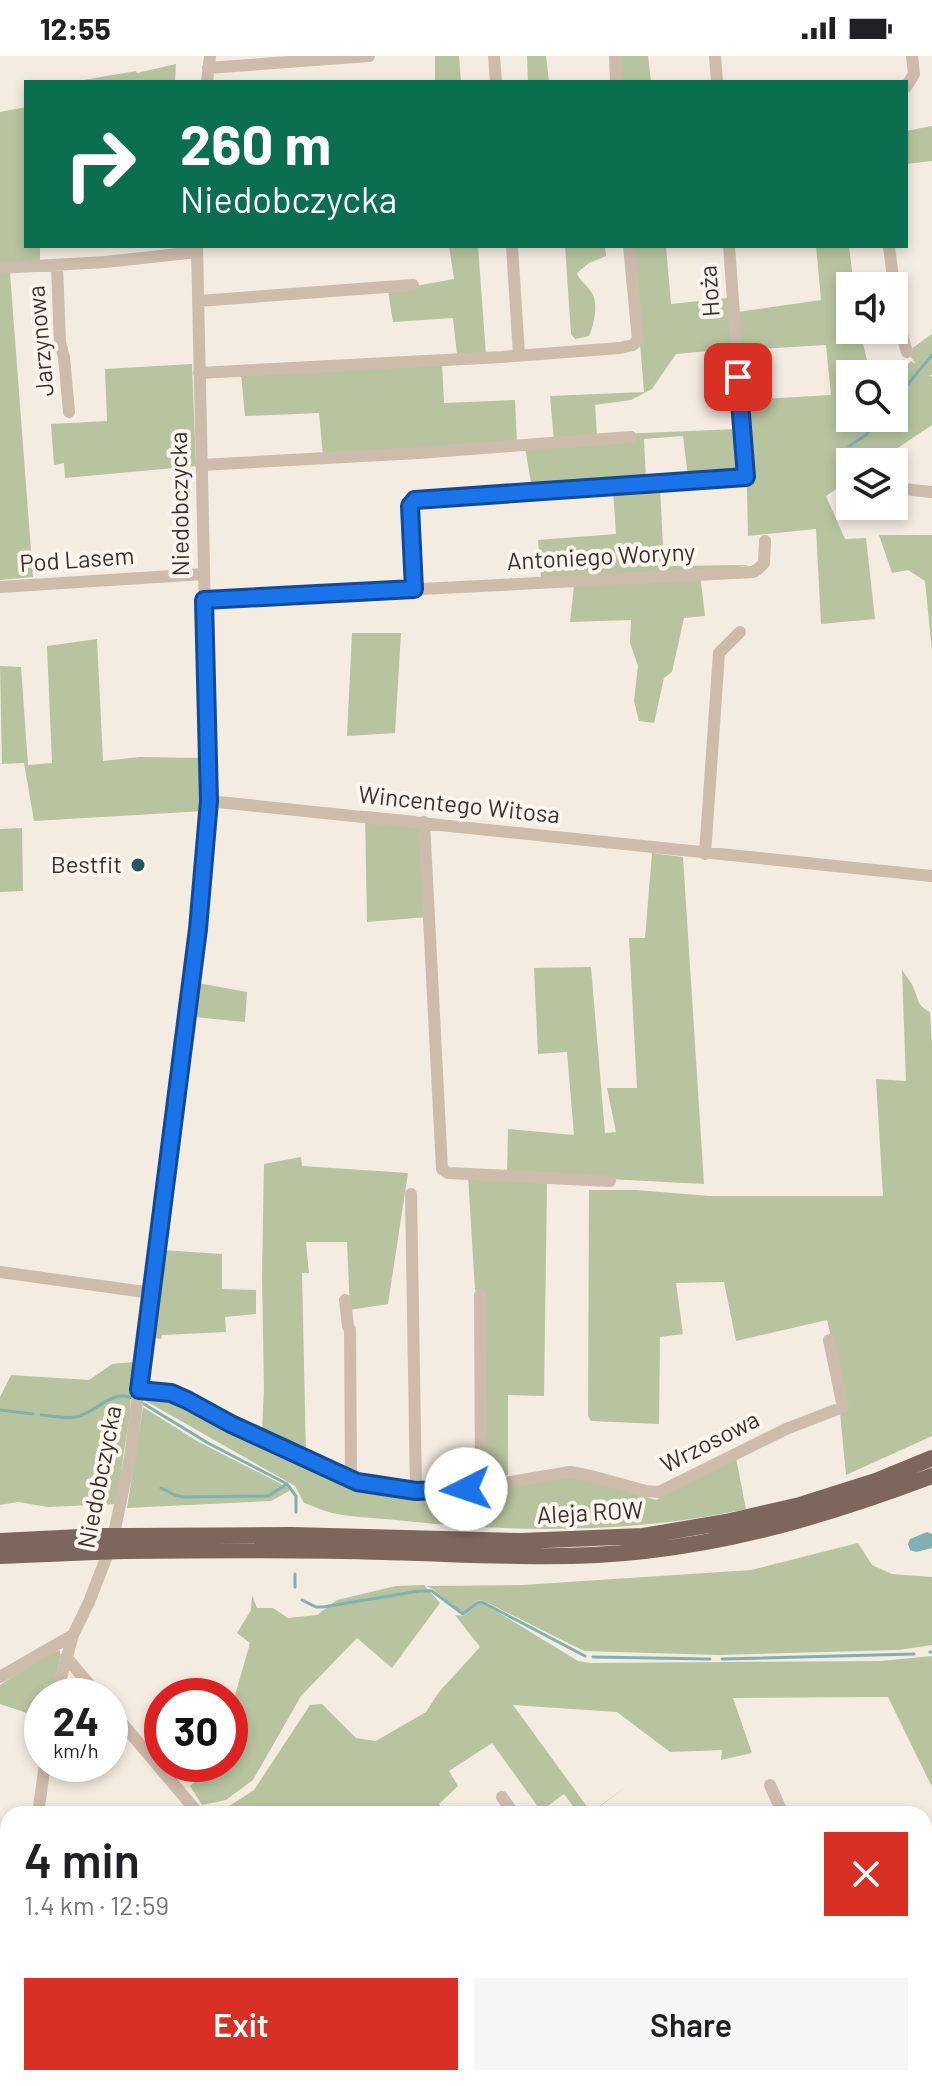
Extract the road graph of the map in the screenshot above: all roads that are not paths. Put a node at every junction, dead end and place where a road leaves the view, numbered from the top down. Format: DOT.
graph roads {
  1 [pos="369,56"];
  2 [pos="494,56"];
  3 [pos="615,56"];
  4 [pos="715,56"];
  5 [pos="912,56"];
  6 [pos="209,62"];
  7 [pos="496,80"];
  8 [pos="616,80"];
  9 [pos="717,80"];
  10 [pos="908,84"];
  11 [pos="512,248"];
  12 [pos="629,248"];
  13 [pos="729,248"];
  14 [pos="889,248"];
  15 [pos="197,249"];
  16 [pos="57,266"];
  17 [pos="0,268"];
  18 [pos="892,272"];
  19 [pos="413,285"];
  20 [pos="198,301"];
  21 [pos="905,344"];
  22 [pos="907,352"];
  23 [pos="519,355"];
  24 [pos="199,373"];
  25 [pos="69,412"];
  26 [pos="631,437"];
  27 [pos="201,465"];
  28 [pos="908,489"];
  29 [pos="932,492"];
  30 [pos="765,541"];
  31 [pos="204,574"];
  32 [pos="0,587"];
  33 [pos="414,589"];
  34 [pos="204,600"];
  35 [pos="740,632"];
  36 [pos="209,801"];
  37 [pos="424,822"];
  38 [pos="705,854"];
  39 [pos="932,876"];
  40 [pos="610,1181"];
  41 [pos="411,1194"];
  42 [pos="0,1272"];
  43 [pos="152,1293"];
  44 [pos="480,1295"];
  45 [pos="345,1300"];
  46 [pos="829,1340"];
  47 [pos="139,1390"];
  48 [pos="932,1458"];
  49 [pos="932,1476"];
  50 [pos="351,1480"];
  51 [pos="481,1487"];
  52 [pos="416,1491"];
  53 [pos="0,1541"];
  54 [pos="126,1543"];
  55 [pos="98,1544"];
  56 [pos="0,1556"];
  57 [pos="73,1635"];
  58 [pos="66,1657"];
  59 [pos="0,1677"];
  60 [pos="61,1678"];
  61 [pos="84,1678"];
  62 [pos="128,1730"];
  63 [pos="42,1782"];
  64 [pos="770,1785"];
  65 [pos="502,1797"];
  66 [pos="39,1806"];
  67 [pos="192,1806"];
  68 [pos="508,1806"];
  69 [pos="779,1806"];
  1 -- 6 [label="street"];
  2 -- 7 [label="street"];
  3 -- 8 [label="street"];
  4 -- 9 [label="street"];
  5 -- 10 [label="street"];
  11 -- 23 [label="street"];
  12 -- 23 [label="street"];
  13 -- 33 [label="street, Hoża"];
  14 -- 18 [label="street"];
  15 -- 16 [label="street, Jarzynowa"];
  15 -- 20 [label="street, Niedobczycka"];
  16 -- 17 [label="street, Jarzynowa"];
  16 -- 25 [label="street, Jarzynowa"];
  19 -- 20 [label="street"];
  20 -- 24 [label="street, Niedobczycka"];
  21 -- 22 [label="street"];
  23 -- 24 [label="street"];
  24 -- 27 [label="street, Niedobczycka"];
  26 -- 27 [label="street"];
  27 -- 31 [label="street, Niedobczycka"];
  28 -- 29 [label="street"];
  30 -- 33 [label="street, Antoniego Woryny"];
  31 -- 32 [label="street, Pod Lasem"];
  31 -- 34 [label="street, Niedobczycka"];
  33 -- 34 [label="street, Antoniego Woryny"];
  34 -- 36 [label="street, Niedobczycka"];
  35 -- 38 [label="street"];
  36 -- 37 [label="street, Wincentego Witosa"];
  36 -- 43 [label="street, Niedobczycka"];
  37 -- 38 [label="street, Wincentego Witosa"];
  37 -- 40 [label="street"];
  38 -- 39 [label="street, Wincentego Witosa"];
  41 -- 52 [label="street"];
  42 -- 43 [label="street"];
  43 -- 47 [label="street, Niedobczycka"];
  44 -- 51 [label="street"];
  45 -- 50 [label="street"];
  46 -- 51 [label="street, Wrzosowa"];
  47 -- 50 [label="street, Wrzosowa"];
  47 -- 57 [label="street, Niedobczycka"];
  48 -- 54 [label="main road, Aleja ROW"];
  49 -- 54 [label="main road, Aleja ROW"];
  50 -- 52 [label="street, Wrzosowa"];
  51 -- 52 [label="street, Wrzosowa"];
  53 -- 55 [label="main road, Aleja ROW"];
  54 -- 55 [label="main road, Aleja ROW, bridge"];
  55 -- 56 [label="main road, Aleja ROW"];
  57 -- 58 [label="street, Niedobczycka"];
  57 -- 59 [label="street"];
  58 -- 60 [label="street, Niedobczycka"];
  58 -- 61 [label="street"];
  62 -- 67 [label="street"];
  63 -- 66 [label="street"];
  64 -- 69 [label="street"];
  65 -- 68 [label="street"];
}
